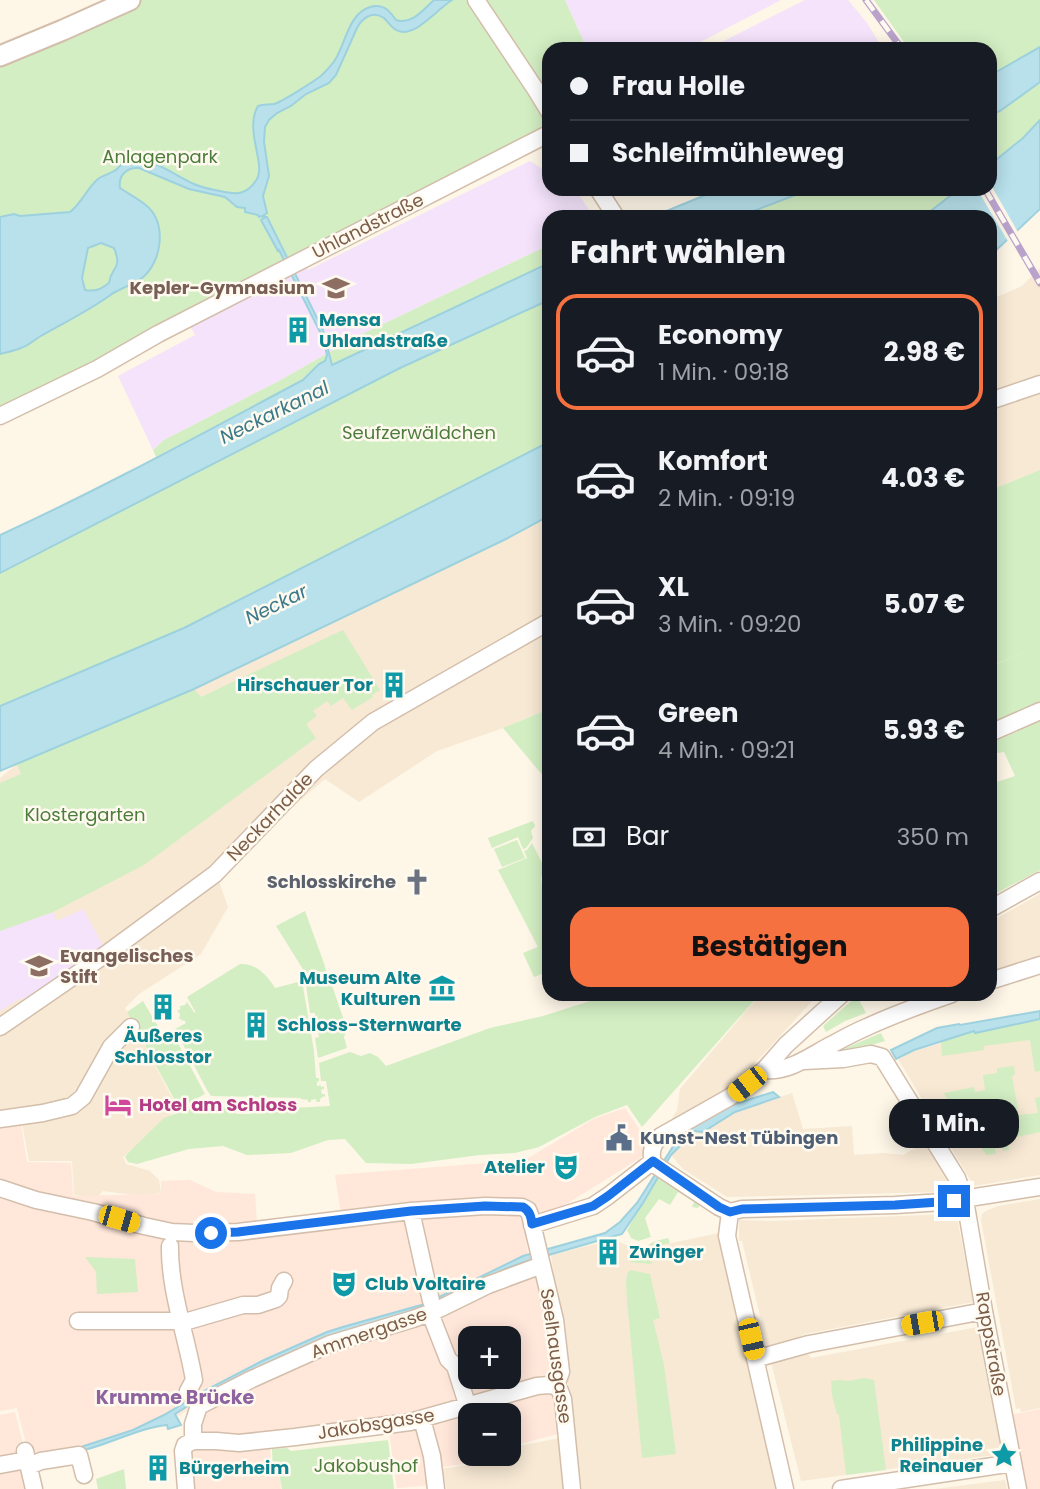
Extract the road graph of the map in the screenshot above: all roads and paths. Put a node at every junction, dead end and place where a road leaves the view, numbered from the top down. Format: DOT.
graph roads {
  1 [pos="130,0"];
  2 [pos="476,0"];
  3 [pos="0,56"];
  4 [pos="542,100"];
  5 [pos="542,137"];
  6 [pos="1040,384"];
  7 [pos="997,399"];
  8 [pos="0,416"];
  9 [pos="542,626"];
  10 [pos="1040,711"];
  11 [pos="997,730"];
  12 [pos="1040,881"];
  13 [pos="997,905"];
  14 [pos="1040,965"];
  15 [pos="997,979"];
  16 [pos="834,1001"];
  17 [pos="932,1001"];
  18 [pos="0,1027"];
  19 [pos="131,1027"];
  20 [pos="804,1061"];
  21 [pos="764,1070"];
  22 [pos="0,1119"];
  23 [pos="653,1161"];
  24 [pos="1040,1187"];
  25 [pos="0,1188"];
  26 [pos="965,1200"];
  27 [pos="411,1211"];
  28 [pos="730,1212"];
  29 [pos="532,1224"];
  30 [pos="170,1246"];
  31 [pos="539,1257"];
  32 [pos="284,1281"];
  33 [pos="431,1307"];
  34 [pos="984,1311"];
  35 [pos="78,1321"];
  36 [pos="181,1322"];
  37 [pos="755,1359"];
  38 [pos="556,1386"];
  39 [pos="467,1403"];
  40 [pos="482,1403"];
  41 [pos="199,1406"];
  42 [pos="458,1410"];
  43 [pos="422,1419"];
  44 [pos="193,1441"];
  45 [pos="27,1459"];
  46 [pos="1013,1463"];
  47 [pos="0,1465"];
  48 [pos="85,1475"];
  49 [pos="34,1489"];
  50 [pos="186,1489"];
  51 [pos="436,1489"];
  52 [pos="572,1489"];
  53 [pos="785,1489"];
  54 [pos="841,1489"];
  55 [pos="1018,1489"];
  1 -- 3 [label="street"];
  2 -- 4 [label="street"];
  5 -- 8 [label="street, Uhlandstraße"];
  6 -- 7 [label="street"];
  9 -- 18 [label="street, Neckarhalde"];
  10 -- 11 [label="street"];
  12 -- 13 [label="street"];
  14 -- 15 [label="street"];
  16 -- 21 [label="street"];
  17 -- 20 [label="street"];
  19 -- 22 [label="street"];
  20 -- 21 [label="street"];
  20 -- 26 [label="street, Rappstraße"];
  21 -- 23 [label="street"];
  23 -- 28 [label="street"];
  23 -- 29 [label="street"];
  24 -- 26 [label="street"];
  25 -- 27 [label="street"];
  26 -- 28 [label="street"];
  26 -- 34 [label="street, Rappstraße"];
  27 -- 29 [label="street"];
  27 -- 33 [label="street"];
  28 -- 37 [label="street"];
  29 -- 31 [label="street, Seelhausgasse"];
  30 -- 36 [label="street"];
  31 -- 33 [label="street, Ammergasse"];
  31 -- 38 [label="street, Seelhausgasse"];
  32 -- 36 [label="street"];
  33 -- 39 [label="street"];
  33 -- 41 [label="street, Ammergasse"];
  34 -- 37 [label="street"];
  34 -- 46 [label="street, Rappstraße"];
  35 -- 36 [label="street"];
  36 -- 41 [label="street"];
  37 -- 53 [label="street"];
  38 -- 40 [label="street, Jakobsgasse"];
  38 -- 52 [label="street, Seelhausgasse"];
  41 -- 44 [label="street"];
  42 -- 43 [label="street, Jakobsgasse"];
  43 -- 44 [label="street, Jakobsgasse"];
  43 -- 51 [label="street"];
  44 -- 50 [label="street"];
  45 -- 47 [label="street"];
  45 -- 48 [label="street"];
  45 -- 49 [label="street"];
  46 -- 54 [label="street"];
  46 -- 55 [label="street, Rappstraße"];
}
